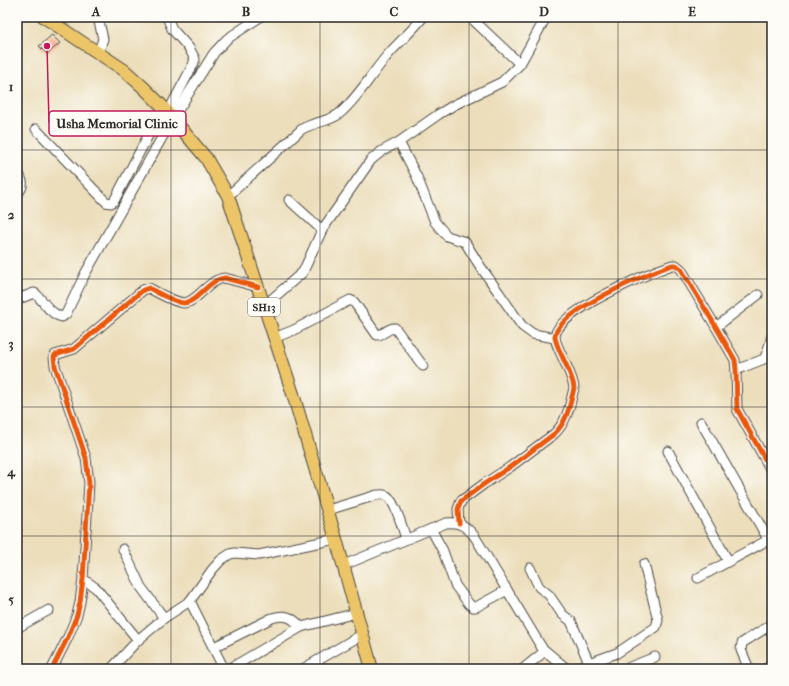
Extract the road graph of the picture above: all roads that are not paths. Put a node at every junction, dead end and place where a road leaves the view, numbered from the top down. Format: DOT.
graph roads {
  1 [pos="44,17"];
  2 [pos="98,17"];
  3 [pos="167,17"];
  4 [pos="260,17"];
  5 [pos="423,17"];
  6 [pos="470,17"];
  7 [pos="546,17"];
  8 [pos="98,53"];
  9 [pos="520,64"];
  10 [pos="168,113"];
  11 [pos="36,130"];
  12 [pos="398,142"];
  13 [pos="17,170"];
  14 [pos="17,194"];
  15 [pos="228,196"];
  16 [pos="289,200"];
  17 [pos="322,230"];
  18 [pos="258,287"];
  19 [pos="17,293"];
  20 [pos="758,295"];
  21 [pos="264,306"];
  22 [pos="716,327"];
  23 [pos="772,336"];
  24 [pos="274,338"];
  25 [pos="555,338"];
  26 [pos="423,366"];
  27 [pos="736,370"];
  28 [pos="701,422"];
  29 [pos="668,451"];
  30 [pos="772,472"];
  31 [pos="328,510"];
  32 [pos="459,523"];
  33 [pos="431,529"];
  34 [pos="336,539"];
  35 [pos="406,539"];
  36 [pos="770,543"];
  37 [pos="123,549"];
  38 [pos="728,561"];
  39 [pos="644,564"];
  40 [pos="344,566"];
  41 [pos="530,568"];
  42 [pos="698,578"];
  43 [pos="83,579"];
  44 [pos="508,590"];
  45 [pos="190,601"];
  46 [pos="49,610"];
  47 [pos="357,613"];
  48 [pos="164,618"];
  49 [pos="772,624"];
  50 [pos="301,627"];
  51 [pos="17,628"];
  52 [pos="363,634"];
  53 [pos="138,640"];
  54 [pos="214,647"];
  55 [pos="545,651"];
  56 [pos="655,657"];
  57 [pos="589,663"];
  58 [pos="772,665"];
  59 [pos="52,669"];
  60 [pos="111,669"];
  61 [pos="224,669"];
  62 [pos="229,669"];
  63 [pos="303,669"];
  64 [pos="372,669"];
  65 [pos="524,669"];
  66 [pos="567,669"];
  67 [pos="577,669"];
  68 [pos="625,669"];
  69 [pos="749,669"];
  70 [pos="764,669"];
  1 -- 8 [label="main road, SH13"];
  2 -- 8 [label="street"];
  3 -- 10 [label="street"];
  4 -- 10 [label="street"];
  5 -- 15 [label="street"];
  6 -- 9 [label="street"];
  7 -- 9 [label="street"];
  8 -- 10 [label="main road, SH13"];
  9 -- 12 [label="street"];
  10 -- 11 [label="street"];
  10 -- 15 [label="main road, SH13"];
  10 -- 19 [label="street"];
  12 -- 17 [label="street"];
  12 -- 25 [label="street"];
  13 -- 14 [label="street"];
  15 -- 18 [label="main road, SH13"];
  16 -- 17 [label="street"];
  17 -- 21 [label="street"];
  18 -- 21 [label="main road, SH13"];
  18 -- 43 [label="street"];
  20 -- 22 [label="street"];
  21 -- 24 [label="main road, SH13"];
  22 -- 25 [label="street"];
  22 -- 27 [label="street"];
  23 -- 27 [label="street"];
  24 -- 26 [label="street"];
  24 -- 31 [label="main road, SH13"];
  25 -- 32 [label="street"];
  27 -- 30 [label="street"];
  28 -- 36 [label="street"];
  29 -- 38 [label="street"];
  31 -- 34 [label="main road, SH13"];
  31 -- 35 [label="street"];
  32 -- 33 [label="street"];
  32 -- 44 [label="street"];
  33 -- 35 [label="street"];
  33 -- 44 [label="street"];
  34 -- 40 [label="main road, SH13"];
  34 -- 45 [label="street"];
  35 -- 40 [label="street"];
  36 -- 38 [label="street"];
  37 -- 48 [label="street"];
  38 -- 42 [label="street"];
  39 -- 57 [label="street"];
  40 -- 47 [label="main road, SH13"];
  41 -- 57 [label="street"];
  43 -- 53 [label="street"];
  43 -- 59 [label="street"];
  44 -- 55 [label="street"];
  45 -- 48 [label="street"];
  45 -- 54 [label="street"];
  46 -- 51 [label="street"];
  47 -- 50 [label="street"];
  47 -- 52 [label="main road, SH13"];
  48 -- 53 [label="street"];
  49 -- 69 [label="street"];
  50 -- 54 [label="street"];
  50 -- 62 [label="street"];
  52 -- 63 [label="street"];
  52 -- 64 [label="main road, SH13"];
  53 -- 60 [label="street"];
  54 -- 61 [label="street"];
  55 -- 65 [label="street"];
  55 -- 66 [label="street"];
  56 -- 68 [label="street"];
  57 -- 67 [label="street"];
  58 -- 70 [label="street"];
}
